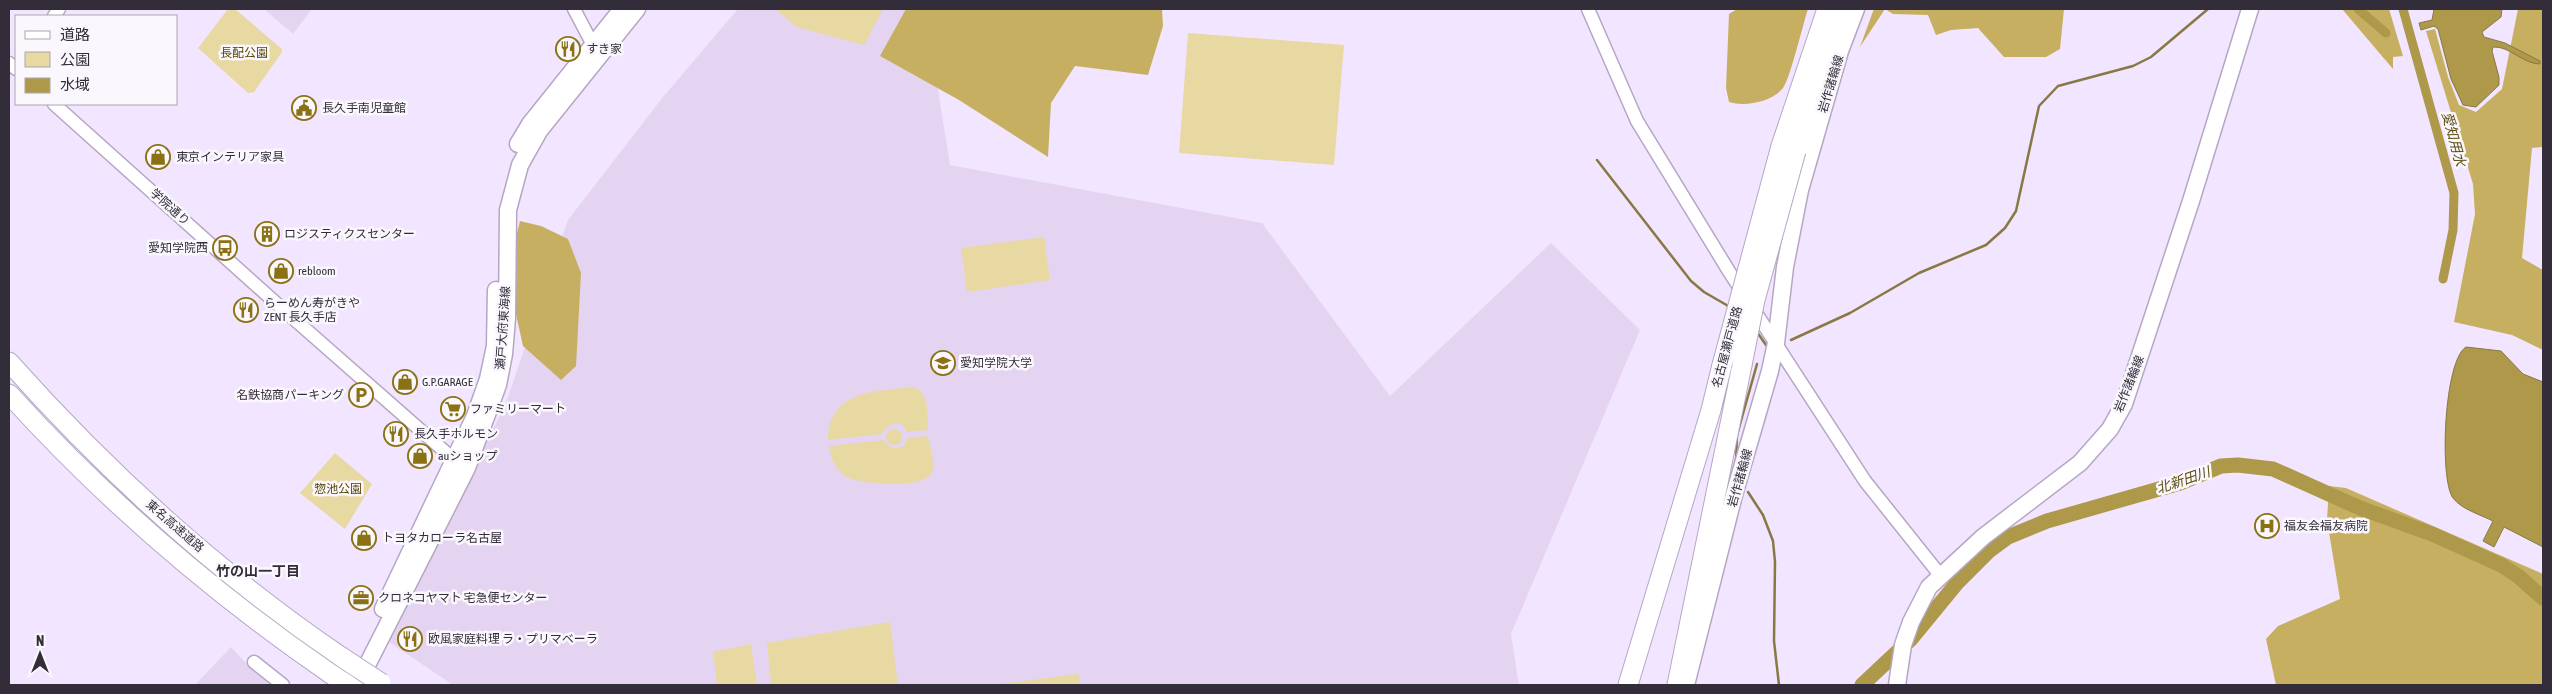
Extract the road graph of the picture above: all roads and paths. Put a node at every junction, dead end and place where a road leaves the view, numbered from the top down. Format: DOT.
graph roads {
  1 [pos="574,9"];
  2 [pos="622,9"];
  3 [pos="637,9"];
  4 [pos="1588,9"];
  5 [pos="1827,9"];
  6 [pos="1842,9"];
  7 [pos="1856,9"];
  8 [pos="2250,9"];
  9 [pos="593,45"];
  10 [pos="55,105"];
  11 [pos="1788,148"];
  12 [pos="1776,343"];
  13 [pos="9,362"];
  14 [pos="9,394"];
  15 [pos="460,465"];
  16 [pos="1940,575"];
  17 [pos="254,662"];
  18 [pos="341,681"];
  19 [pos="1680,683"];
  20 [pos="383,684"];
  21 [pos="283,685"];
  22 [pos="357,685"];
  23 [pos="1628,685"];
  24 [pos="1897,685"];
  1 -- 9 [label="street"];
  2 -- 9 [label="main road, 瀬戸大府東海線"];
  3 -- 15 [label="main road, 瀬戸大府東海線"];
  4 -- 12 [label="street"];
  5 -- 11 [label="highway, 名古屋瀬戸道路"];
  6 -- 11 [label="highway, 名古屋瀬戸道路"];
  7 -- 12 [label="main road, 岩作諸輪線"];
  8 -- 16 [label="main road, 岩作諸輪線"];
  9 -- 15 [label="main road, 瀬戸大府東海線"];
  10 -- 15 [label="street, 学院通り"];
  11 -- 19 [label="highway, 名古屋瀬戸道路, bridge"];
  11 -- 23 [label="highway, 名古屋瀬戸道路, bridge"];
  12 -- 16 [label="street"];
  12 -- 19 [label="main road, 岩作諸輪線"];
  13 -- 20 [label="highway, 東名高速道路, bridge"];
  14 -- 18 [label="highway, 東名高速道路"];
  15 -- 18 [label="main road, 瀬戸大府東海線"];
  15 -- 22 [label="main road, 瀬戸大府東海線"];
  16 -- 24 [label="main road, 岩作諸輪線"];
  17 -- 21 [label="street"];
}
